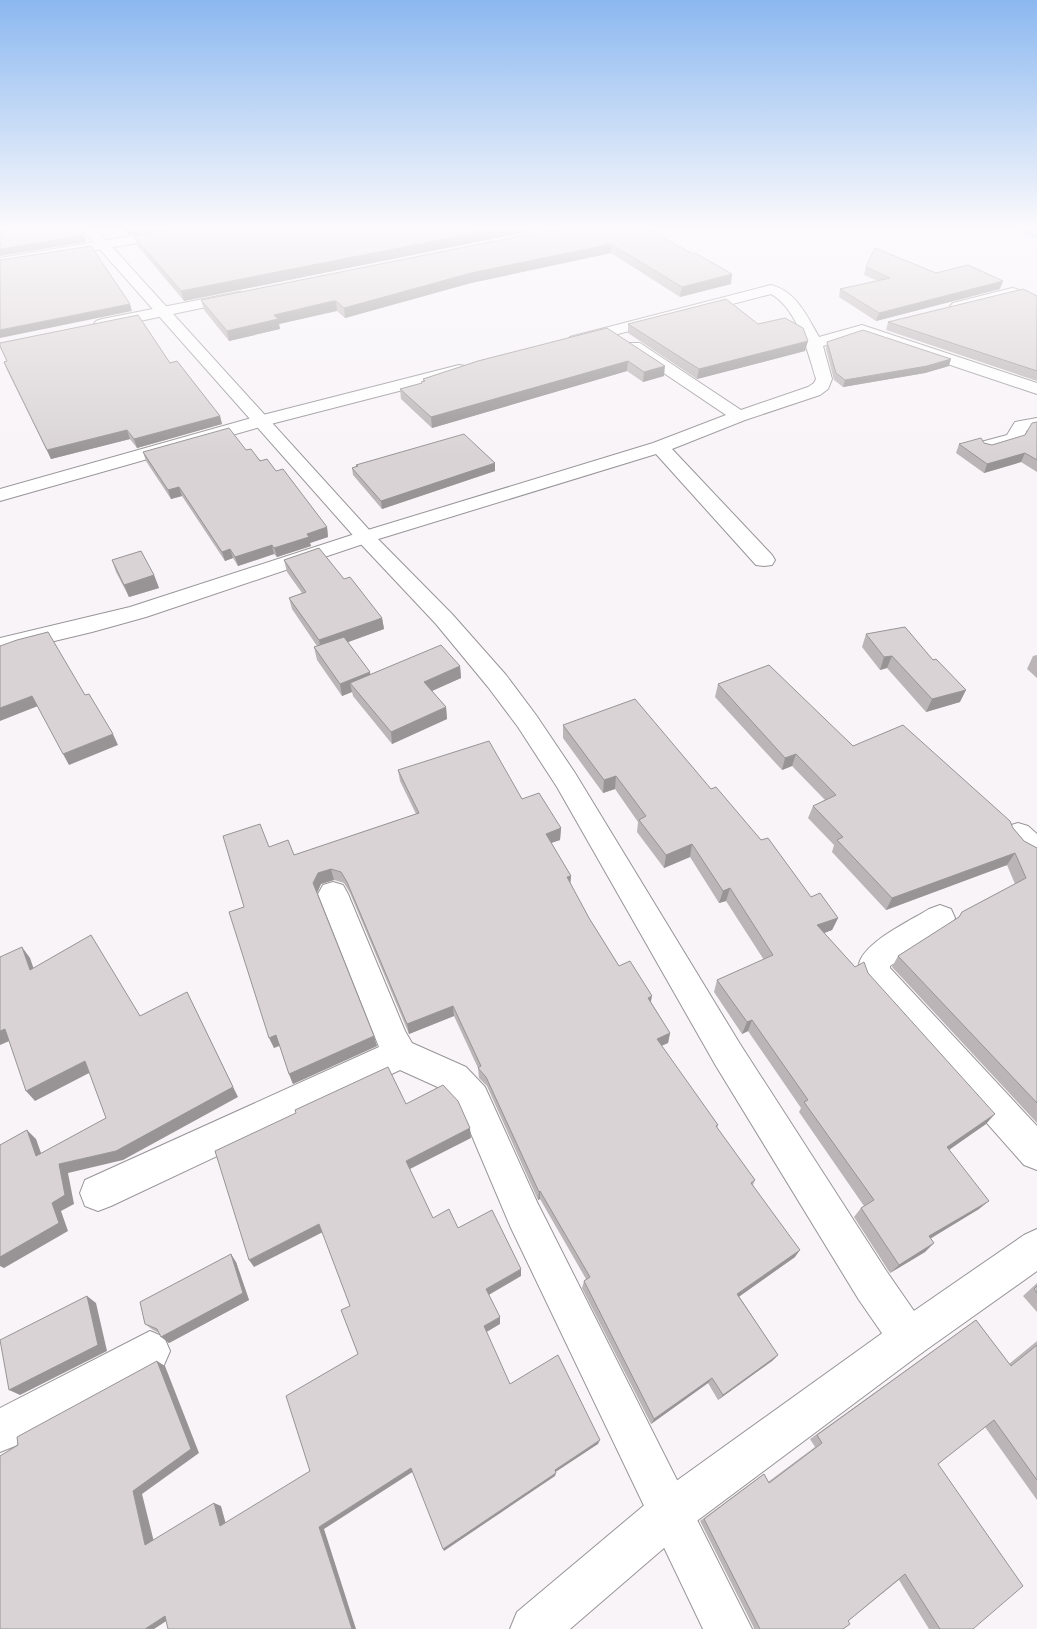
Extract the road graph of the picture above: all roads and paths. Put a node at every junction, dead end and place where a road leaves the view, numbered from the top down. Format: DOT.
graph roads {
  1 [pos="156,304"];
  2 [pos="202,304"];
  3 [pos="713,304"];
  4 [pos="791,304"];
  5 [pos="965,304"];
  6 [pos="946,309"];
  7 [pos="163,312"];
  8 [pos="890,323"];
  9 [pos="88,327"];
  10 [pos="862,330"];
  11 [pos="610,331"];
  12 [pos="563,343"];
  13 [pos="814,343"];
  14 [pos="478,365"];
  15 [pos="1037,389"];
  16 [pos="739,416"];
  17 [pos="261,421"];
  18 [pos="1037,423"];
  19 [pos="988,446"];
  20 [pos="660,447"];
  21 [pos="0,495"];
  22 [pos="365,537"];
  23 [pos="764,560"];
  24 [pos="0,646"];
  25 [pos="333,894"];
  26 [pos="940,918"];
  27 [pos="400,1054"];
  28 [pos="1037,1152"];
  29 [pos="98,1193"];
  30 [pos="1037,1248"];
  31 [pos="909,1338"];
  32 [pos="150,1351"];
  33 [pos="0,1432"];
  34 [pos="670,1513"];
  35 [pos="534,1629"];
  36 [pos="728,1629"];
  1 -- 7 [label="street"];
  2 -- 7 [label="street"];
  3 -- 11 [label="street"];
  4 -- 13 [label="street"];
  5 -- 6 [label="street"];
  7 -- 9 [label="street"];
  7 -- 17 [label="street"];
  8 -- 10 [label="street"];
  10 -- 13 [label="street"];
  10 -- 15 [label="street"];
  11 -- 12 [label="street"];
  11 -- 16 [label="street"];
  13 -- 16 [label="street"];
  14 -- 17 [label="street"];
  16 -- 20 [label="street"];
  17 -- 21 [label="street"];
  17 -- 22 [label="street"];
  18 -- 19 [label="street"];
  20 -- 22 [label="street"];
  20 -- 23 [label="street"];
  22 -- 24 [label="street"];
  22 -- 31 [label="street"];
  25 -- 27 [label="street"];
  26 -- 28 [label="street"];
  27 -- 29 [label="street"];
  27 -- 34 [label="street"];
  30 -- 31 [label="street"];
  31 -- 34 [label="street"];
  32 -- 33 [label="street"];
  34 -- 35 [label="street"];
  34 -- 36 [label="street"];
}
